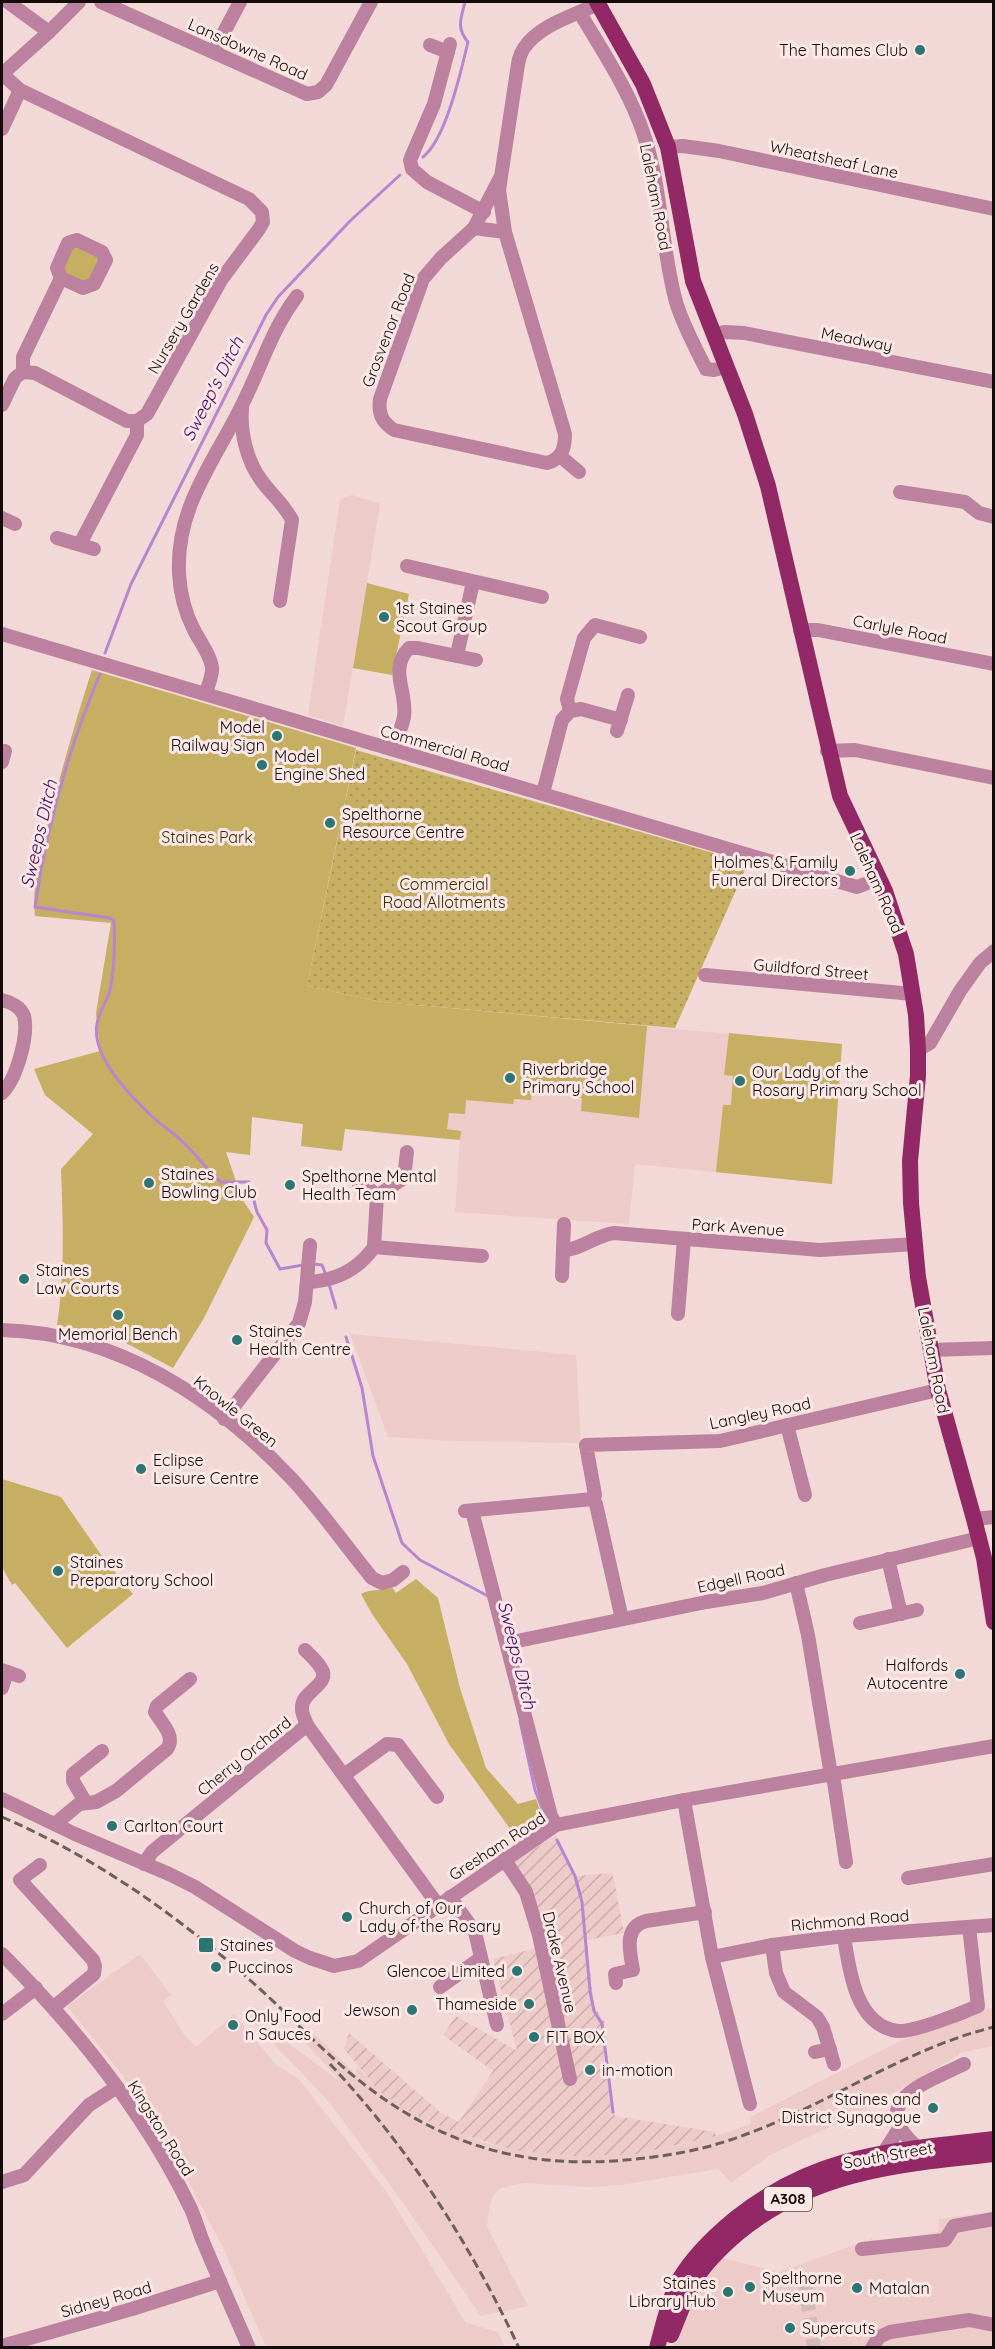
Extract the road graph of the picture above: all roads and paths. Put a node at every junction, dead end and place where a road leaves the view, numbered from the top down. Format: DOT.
graph roads {
  1 [pos="8,2"];
  2 [pos="79,2"];
  3 [pos="106,2"];
  4 [pos="240,2"];
  5 [pos="371,2"];
  6 [pos="598,3"];
  7 [pos="580,13"];
  8 [pos="49,32"];
  9 [pos="430,45"];
  10 [pos="214,51"];
  11 [pos="2,74"];
  12 [pos="20,90"];
  13 [pos="2,129"];
  14 [pos="668,147"];
  15 [pos="500,178"];
  16 [pos="993,209"];
  17 [pos="484,212"];
  18 [pos="474,228"];
  19 [pos="505,232"];
  20 [pos="61,278"];
  21 [pos="296,304"];
  22 [pos="714,335"];
  23 [pos="726,367"];
  24 [pos="23,372"];
  25 [pos="993,382"];
  26 [pos="243,404"];
  27 [pos="2,405"];
  28 [pos="137,421"];
  29 [pos="248,449"];
  30 [pos="218,451"];
  31 [pos="560,456"];
  32 [pos="579,472"];
  33 [pos="900,492"];
  34 [pos="993,517"];
  35 [pos="2,518"];
  36 [pos="15,524"];
  37 [pos="57,538"];
  38 [pos="80,544"];
  39 [pos="94,549"];
  40 [pos="407,566"];
  41 [pos="473,582"];
  42 [pos="542,597"];
  43 [pos="280,601"];
  44 [pos="800,630"];
  45 [pos="2,634"];
  46 [pos="640,637"];
  47 [pos="457,655"];
  48 [pos="476,660"];
  49 [pos="993,664"];
  50 [pos="206,693"];
  51 [pos="628,695"];
  52 [pos="570,711"];
  53 [pos="392,749"];
  54 [pos="827,751"];
  55 [pos="993,778"];
  56 [pos="543,793"];
  57 [pos="879,879"];
  58 [pos="993,952"];
  59 [pos="705,975"];
  60 [pos="913,994"];
  61 [pos="2,1000"];
  62 [pos="918,1050"];
  63 [pos="2,1093"];
  64 [pos="407,1152"];
  65 [pos="359,1184"];
  66 [pos="377,1196"];
  67 [pos="564,1224"];
  68 [pos="684,1239"];
  69 [pos="915,1244"];
  70 [pos="374,1247"];
  71 [pos="310,1248"];
  72 [pos="563,1250"];
  73 [pos="482,1256"];
  74 [pos="561,1276"];
  75 [pos="307,1282"];
  76 [pos="678,1314"];
  77 [pos="2,1330"];
  78 [pos="993,1348"];
  79 [pos="931,1350"];
  80 [pos="938,1390"];
  81 [pos="224,1419"];
  82 [pos="787,1425"];
  83 [pos="805,1495"];
  84 [pos="592,1498"];
  85 [pos="993,1517"];
  86 [pos="975,1519"];
  87 [pos="979,1538"];
  88 [pos="888,1559"];
  89 [pos="403,1572"];
  90 [pos="796,1583"];
  91 [pos="917,1610"];
  92 [pos="901,1614"];
  93 [pos="622,1619"];
  94 [pos="993,1622"];
  95 [pos="860,1623"];
  96 [pos="508,1643"];
  97 [pos="305,1650"];
  98 [pos="9,1673"];
  99 [pos="190,1679"];
  100 [pos="2,1688"];
  101 [pos="307,1725"];
  102 [pos="993,1746"];
  103 [pos="102,1751"];
  104 [pos="344,1775"];
  105 [pos="832,1775"];
  106 [pos="437,1797"];
  107 [pos="2,1799"];
  108 [pos="684,1800"];
  109 [pos="86,1803"];
  110 [pos="55,1824"];
  111 [pos="556,1825"];
  112 [pos="504,1858"];
  113 [pos="846,1862"];
  114 [pos="144,1864"];
  115 [pos="993,1864"];
  116 [pos="40,1865"];
  117 [pos="908,1878"];
  118 [pos="444,1901"];
  119 [pos="705,1912"];
  120 [pos="993,1925"];
  121 [pos="969,1927"];
  122 [pos="844,1936"];
  123 [pos="772,1945"];
  124 [pos="2,1954"];
  125 [pos="712,1957"];
  126 [pos="481,1958"];
  127 [pos="616,1983"];
  128 [pos="440,1987"];
  129 [pos="36,1988"];
  130 [pos="54,2007"];
  131 [pos="2,2014"];
  132 [pos="497,2025"];
  133 [pos="830,2049"];
  134 [pos="814,2052"];
  135 [pos="834,2064"];
  136 [pos="964,2064"];
  137 [pos="570,2079"];
  138 [pos="117,2087"];
  139 [pos="750,2104"];
  140 [pos="900,2127"];
  141 [pos="993,2139"];
  142 [pos="918,2148"];
  143 [pos="885,2152"];
  144 [pos="993,2154"];
  145 [pos="2,2182"];
  146 [pos="993,2219"];
  147 [pos="862,2248"];
  148 [pos="220,2281"];
  149 [pos="993,2325"];
  150 [pos="2,2346"];
  151 [pos="249,2348"];
  152 [pos="657,2348"];
  153 [pos="667,2348"];
  154 [pos="872,2348"];
  1 -- 8 [label="street"];
  2 -- 8 [label="street"];
  3 -- 10 [label="street, Lansdowne Road"];
  4 -- 10 [label="street"];
  5 -- 10 [label="street, Lansdowne Road"];
  6 -- 7 [label="street, Grosvenor Road"];
  6 -- 14 [label="main road, Laleham Road"];
  7 -- 15 [label="street, Grosvenor Road"];
  7 -- 23 [label="street, Laleham Road"];
  8 -- 11 [label="street"];
  9 -- 17 [label="street"];
  11 -- 12 [label="street, Nursery Gardens"];
  12 -- 13 [label="street"];
  12 -- 28 [label="street, Nursery Gardens"];
  14 -- 16 [label="street, Wheatsheaf Lane"];
  14 -- 22 [label="main road, Laleham Road"];
  15 -- 17 [label="street, Grosvenor Road"];
  15 -- 19 [label="street, Grosvenor Road"];
  17 -- 18 [label="street, Grosvenor Road"];
  18 -- 19 [label="street"];
  18 -- 31 [label="street, Grosvenor Road"];
  19 -- 31 [label="street, Grosvenor Road"];
  20 -- 24 [label="street"];
  21 -- 26 [label="street"];
  22 -- 23 [label="main road, Laleham Road"];
  22 -- 25 [label="street, Meadway"];
  23 -- 44 [label="main road, Laleham Road"];
  24 -- 27 [label="street"];
  24 -- 28 [label="street"];
  26 -- 29 [label="street"];
  26 -- 30 [label="street"];
  28 -- 38 [label="street, Nursery Gardens"];
  29 -- 30 [label="street"];
  29 -- 43 [label="street"];
  30 -- 50 [label="street"];
  31 -- 32 [label="street"];
  33 -- 34 [label="street"];
  35 -- 36 [label="street"];
  37 -- 38 [label="street"];
  38 -- 39 [label="street"];
  40 -- 41 [label="street"];
  41 -- 42 [label="street"];
  41 -- 47 [label="street"];
  44 -- 49 [label="street, Carlyle Road"];
  44 -- 54 [label="main road, Laleham Road"];
  45 -- 50 [label="street, Commercial Road"];
  46 -- 52 [label="street"];
  47 -- 48 [label="street"];
  47 -- 53 [label="street"];
  50 -- 53 [label="street, Commercial Road"];
  51 -- 52 [label="street"];
  52 -- 56 [label="street"];
  53 -- 56 [label="street, Commercial Road"];
  54 -- 55 [label="street"];
  54 -- 57 [label="main road, Laleham Road"];
  56 -- 57 [label="street, Commercial Road"];
  57 -- 60 [label="main road, Laleham Road"];
  58 -- 62 [label="street"];
  59 -- 60 [label="street, Guildford Street"];
  60 -- 62 [label="main road, Laleham Road"];
  61 -- 63 [label="street"];
  62 -- 69 [label="main road, Laleham Road"];
  64 -- 66 [label="street"];
  65 -- 66 [label="street"];
  66 -- 70 [label="street"];
  67 -- 72 [label="street"];
  68 -- 69 [label="street, Park Avenue"];
  68 -- 72 [label="street, Park Avenue"];
  68 -- 76 [label="street"];
  69 -- 79 [label="main road, Laleham Road"];
  70 -- 73 [label="street"];
  70 -- 75 [label="street"];
  71 -- 75 [label="street"];
  72 -- 74 [label="street"];
  75 -- 81 [label="street"];
  77 -- 81 [label="street, Knowle Green"];
  78 -- 79 [label="street"];
  79 -- 80 [label="main road, Laleham Road"];
  80 -- 82 [label="street, Langley Road"];
  80 -- 86 [label="main road, Laleham Road"];
  81 -- 89 [label="street, Knowle Green"];
  82 -- 83 [label="street"];
  82 -- 84 [label="street, Langley Road"];
  84 -- 93 [label="street"];
  84 -- 96 [label="street"];
  85 -- 86 [label="street"];
  86 -- 87 [label="main road, Laleham Road"];
  87 -- 88 [label="street, Edgell Road"];
  87 -- 94 [label="main road, Laleham Road"];
  88 -- 90 [label="street, Edgell Road"];
  88 -- 92 [label="street"];
  90 -- 93 [label="street, Edgell Road"];
  90 -- 105 [label="street"];
  91 -- 92 [label="street"];
  92 -- 95 [label="street"];
  93 -- 96 [label="street, Edgell Road"];
  96 -- 111 [label="street"];
  97 -- 101 [label="street"];
  98 -- 100 [label="street"];
  99 -- 109 [label="street"];
  101 -- 104 [label="street, Cherry Orchard"];
  101 -- 114 [label="street, Cherry Orchard"];
  102 -- 105 [label="street, Gresham Road"];
  103 -- 109 [label="street"];
  104 -- 106 [label="street"];
  104 -- 118 [label="street, Cherry Orchard"];
  105 -- 108 [label="street, Gresham Road"];
  105 -- 113 [label="street"];
  107 -- 110 [label="street, Gresham Road"];
  108 -- 111 [label="street, Gresham Road"];
  108 -- 119 [label="street"];
  109 -- 110 [label="street"];
  110 -- 114 [label="street, Gresham Road"];
  111 -- 112 [label="street, Gresham Road"];
  112 -- 118 [label="street, Gresham Road"];
  112 -- 137 [label="street, Drake Avenue"];
  114 -- 118 [label="street, Gresham Road"];
  115 -- 117 [label="street"];
  116 -- 130 [label="street"];
  118 -- 126 [label="street, Cherry Orchard"];
  119 -- 125 [label="street"];
  119 -- 127 [label="street"];
  120 -- 121 [label="street, Richmond Road"];
  121 -- 122 [label="street, Richmond Road"];
  121 -- 122 [label="street"];
  122 -- 123 [label="street, Richmond Road"];
  123 -- 125 [label="street, Richmond Road"];
  123 -- 133 [label="street"];
  124 -- 129 [label="street, Kingston Road"];
  125 -- 139 [label="street"];
  126 -- 128 [label="street"];
  126 -- 132 [label="street, Cherry Orchard"];
  129 -- 130 [label="street, Kingston Road"];
  129 -- 131 [label="street"];
  130 -- 138 [label="street, Kingston Road"];
  133 -- 134 [label="street"];
  133 -- 135 [label="street"];
  136 -- 140 [label="street"];
  138 -- 145 [label="street"];
  138 -- 148 [label="street, Kingston Road"];
  140 -- 142 [label="street"];
  140 -- 143 [label="street"];
  141 -- 142 [label="main road, South Street / A308"];
  142 -- 143 [label="main road, South Street / A308"];
  143 -- 152 [label="main road, South Street / A308"];
  144 -- 153 [label="main road, South Street / A308"];
  146 -- 147 [label="street"];
  148 -- 150 [label="street, Sidney Road"];
  148 -- 151 [label="street, Kingston Road"];
  149 -- 154 [label="street"];
}
